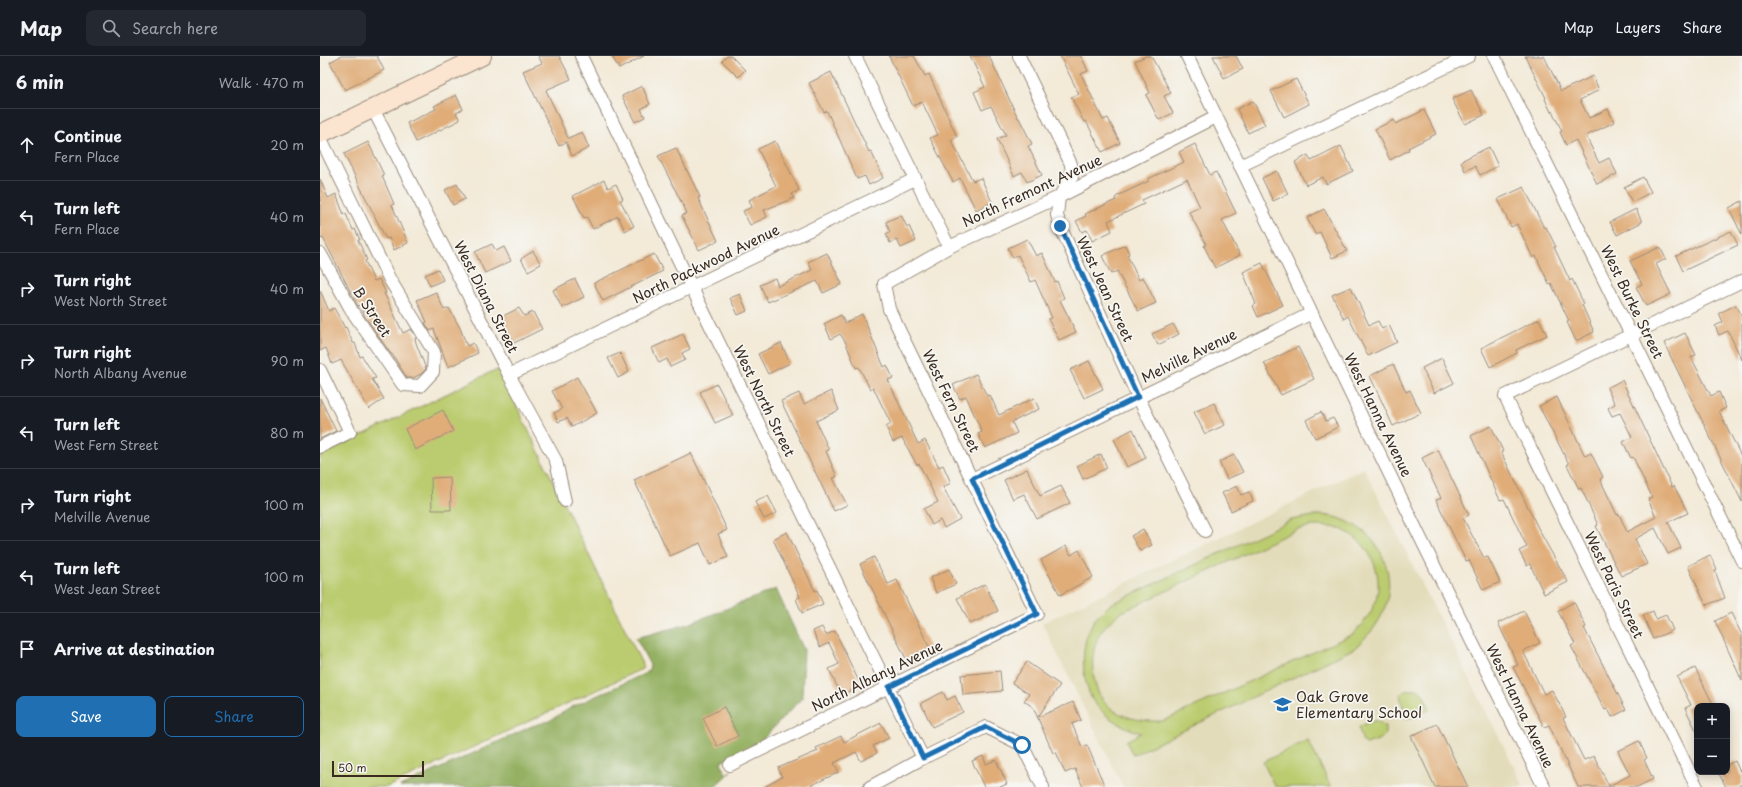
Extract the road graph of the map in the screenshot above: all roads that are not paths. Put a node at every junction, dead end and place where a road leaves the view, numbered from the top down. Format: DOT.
graph roads {
  1 [pos="482,56"];
  2 [pos="580,56"];
  3 [pos="855,56"];
  4 [pos="1019,56"];
  5 [pos="1186,56"];
  6 [pos="1469,56"];
  7 [pos="1494,56"];
  8 [pos="373,109"];
  9 [pos="1216,117"];
  10 [pos="320,135"];
  11 [pos="1240,166"];
  12 [pos="915,179"];
  13 [pos="1059,197"];
  14 [pos="949,246"];
  15 [pos="320,253"];
  16 [pos="1742,281"];
  17 [pos="692,288"];
  18 [pos="889,309"];
  19 [pos="1312,313"];
  20 [pos="1631,335"];
  21 [pos="320,370"];
  22 [pos="509,375"];
  23 [pos="1138,397"];
  24 [pos="320,447"];
  25 [pos="972,479"];
  26 [pos="565,501"];
  27 [pos="1205,531"];
  28 [pos="1742,561"];
  29 [pos="1037,614"];
  30 [pos="889,687"];
  31 [pos="923,758"];
  32 [pos="730,765"];
  33 [pos="870,787"];
  34 [pos="1042,787"];
  35 [pos="1544,787"];
  36 [pos="1696,787"];
  1 -- 8 [label="street"];
  2 -- 17 [label="street, West North Street"];
  3 -- 12 [label="street"];
  4 -- 13 [label="street, West Jean Street"];
  5 -- 9 [label="street, West Hanna Avenue"];
  6 -- 11 [label="street"];
  7 -- 20 [label="street, West Burke Street"];
  8 -- 10 [label="street"];
  8 -- 22 [label="street, West Diana Street"];
  9 -- 11 [label="street, West Hanna Avenue"];
  9 -- 13 [label="street, North Fremont Avenue"];
  10 -- 15 [label="street, B Street"];
  11 -- 19 [label="street, West Hanna Avenue"];
  12 -- 14 [label="street"];
  12 -- 17 [label="street, North Packwood Avenue"];
  13 -- 14 [label="street, North Fremont Avenue"];
  13 -- 23 [label="street, West Jean Street"];
  14 -- 18 [label="street, North Fremont Avenue"];
  16 -- 20 [label="street"];
  17 -- 22 [label="street, North Packwood Avenue"];
  17 -- 30 [label="street, West North Street"];
  18 -- 25 [label="street, West Fern Street"];
  19 -- 23 [label="street, Melville Avenue"];
  19 -- 35 [label="street, West Hanna Avenue"];
  20 -- 28 [label="street, West Burke Street"];
  20 -- 36 [label="street, West Paris Street"];
  21 -- 24 [label="street"];
  22 -- 26 [label="street, West Diana Street"];
  23 -- 25 [label="street, Melville Avenue"];
  23 -- 27 [label="street, West Jean Street"];
  25 -- 29 [label="street, West Fern Street"];
  29 -- 30 [label="street, North Albany Avenue"];
  30 -- 31 [label="street, West North Street"];
  30 -- 32 [label="street, North Albany Avenue"];
  31 -- 33 [label="street"];
  31 -- 34 [label="street"];
}
